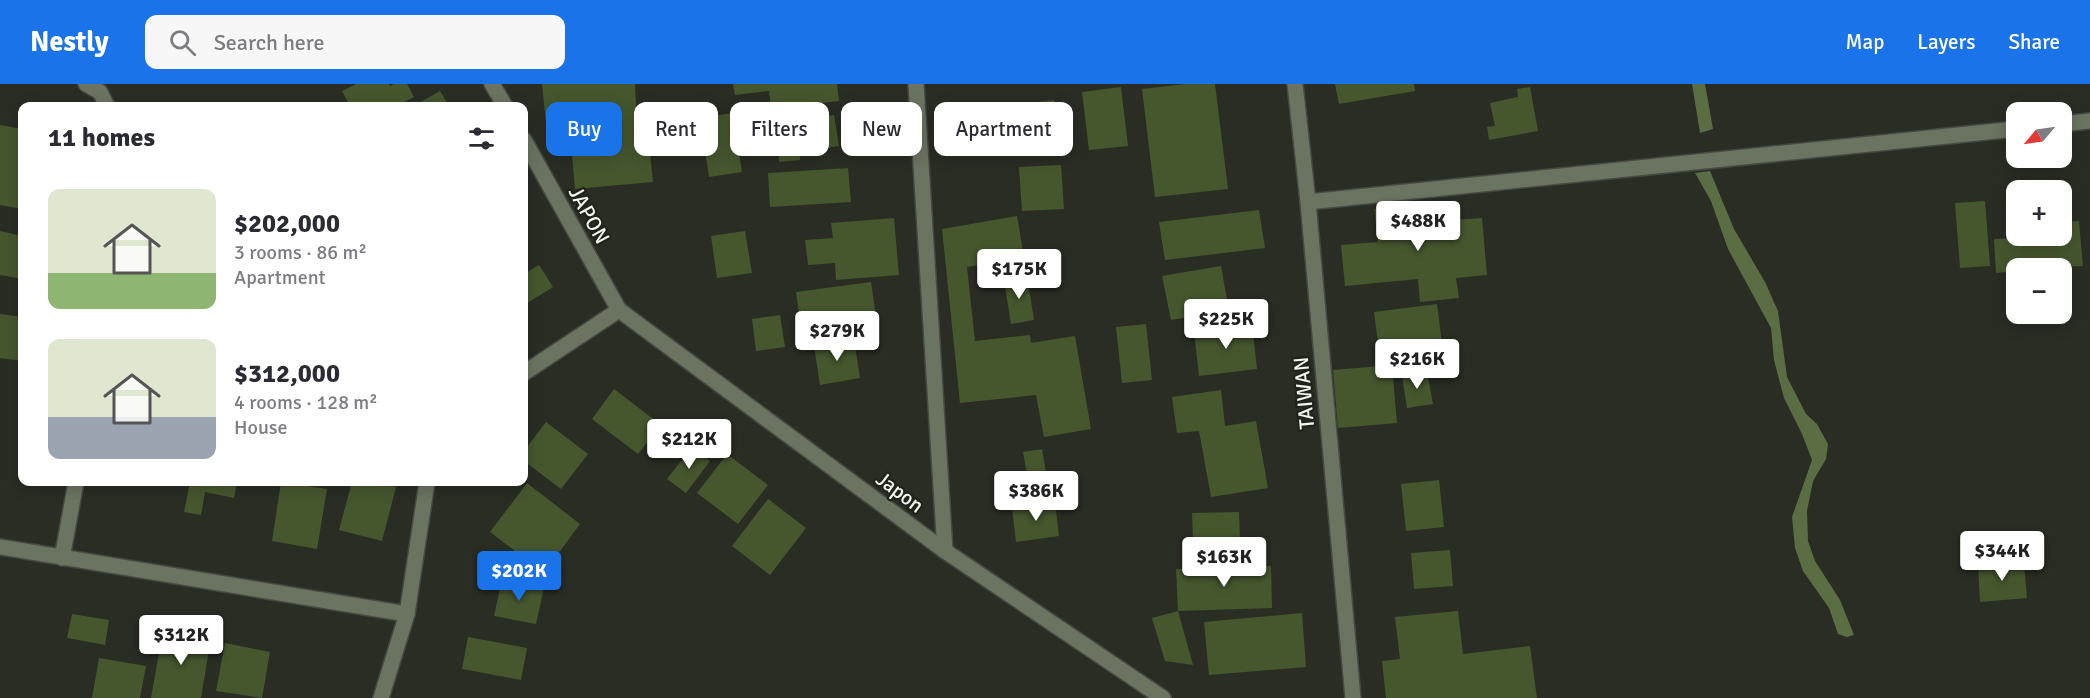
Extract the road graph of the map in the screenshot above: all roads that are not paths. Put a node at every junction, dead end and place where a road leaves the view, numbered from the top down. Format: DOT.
graph roads {
  1 [pos="86,84"];
  2 [pos="492,84"];
  3 [pos="916,84"];
  4 [pos="1294,84"];
  5 [pos="105,102"];
  6 [pos="503,102"];
  7 [pos="2090,121"];
  8 [pos="2072,123"];
  9 [pos="2006,130"];
  10 [pos="528,147"];
  11 [pos="1308,202"];
  12 [pos="619,310"];
  13 [pos="528,370"];
  14 [pos="75,486"];
  15 [pos="426,486"];
  16 [pos="0,547"];
  17 [pos="945,551"];
  18 [pos="62,558"];
  19 [pos="407,614"];
  20 [pos="381,698"];
  21 [pos="1163,698"];
  22 [pos="1353,698"];
  1 -- 5 [label="street"];
  2 -- 6 [label="street"];
  3 -- 17 [label="street"];
  4 -- 11 [label="street, TAIWAN"];
  7 -- 8 [label="street"];
  9 -- 11 [label="street"];
  10 -- 12 [label="street, JAPON"];
  11 -- 22 [label="street, TAIWAN"];
  12 -- 13 [label="street"];
  12 -- 17 [label="street, Japon"];
  14 -- 18 [label="street"];
  15 -- 19 [label="street"];
  16 -- 18 [label="street"];
  17 -- 21 [label="street, Japon"];
  18 -- 19 [label="street"];
  19 -- 20 [label="street"];
}
